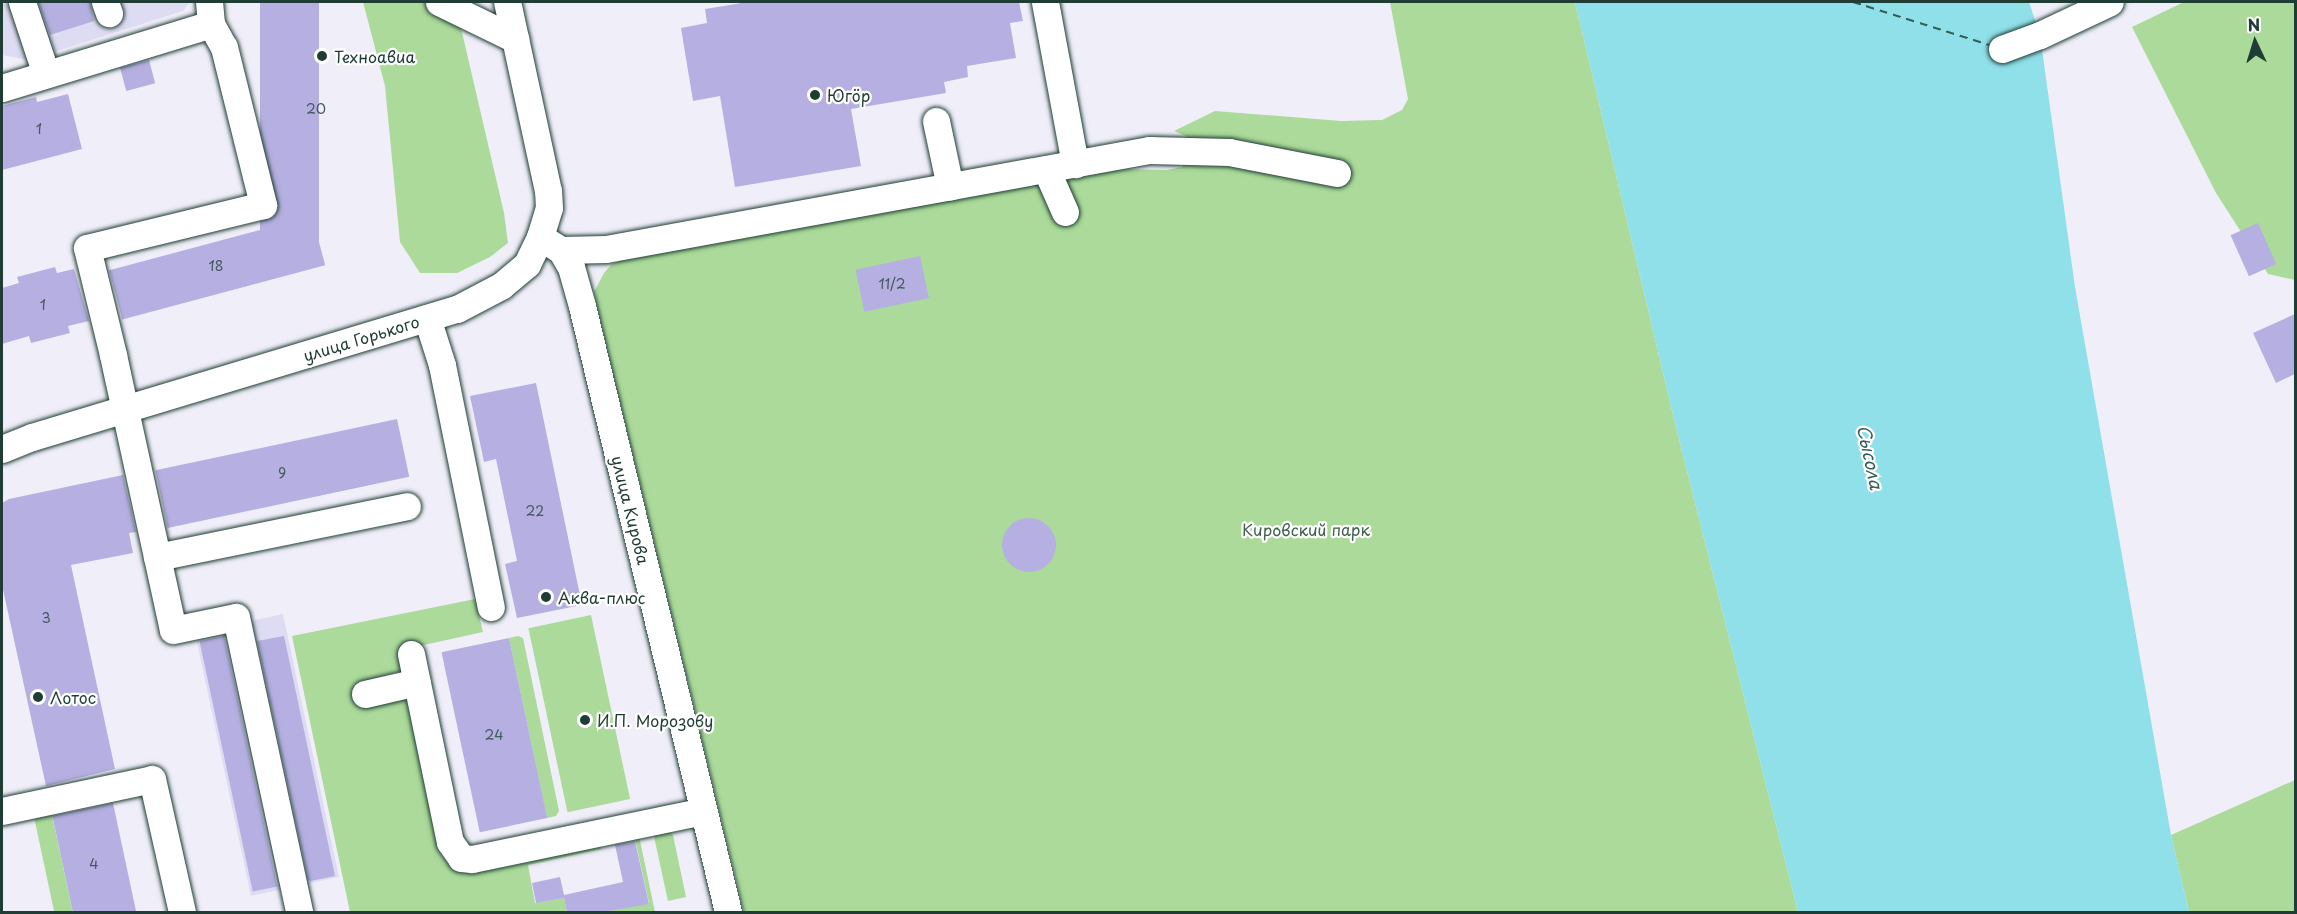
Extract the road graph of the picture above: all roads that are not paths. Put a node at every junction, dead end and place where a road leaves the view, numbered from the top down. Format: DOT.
graph roads {
  1 [pos="22,2"];
  2 [pos="439,2"];
  3 [pos="507,2"];
  4 [pos="1045,2"];
  5 [pos="2110,2"];
  6 [pos="210,13"];
  7 [pos="515,39"];
  8 [pos="2002,49"];
  9 [pos="46,74"];
  10 [pos="2,88"];
  11 [pos="936,121"];
  12 [pos="1075,164"];
  13 [pos="1046,169"];
  14 [pos="1336,173"];
  15 [pos="950,187"];
  16 [pos="1065,212"];
  17 [pos="550,243"];
  18 [pos="427,318"];
  19 [pos="125,409"];
  20 [pos="2,449"];
  21 [pos="407,506"];
  22 [pos="157,557"];
  23 [pos="491,608"];
  24 [pos="411,654"];
  25 [pos="417,682"];
  26 [pos="365,694"];
  27 [pos="2,811"];
  28 [pos="703,811"];
  29 [pos="182,912"];
  30 [pos="299,912"];
  31 [pos="728,912"];
  1 -- 9 [label="street"];
  2 -- 7 [label="street"];
  3 -- 7 [label="street"];
  4 -- 12 [label="street"];
  5 -- 8 [label="street"];
  6 -- 9 [label="street"];
  6 -- 19 [label="street"];
  7 -- 17 [label="street"];
  9 -- 10 [label="street"];
  11 -- 15 [label="street"];
  12 -- 13 [label="street"];
  12 -- 14 [label="street"];
  13 -- 15 [label="street"];
  13 -- 16 [label="street"];
  15 -- 17 [label="street"];
  17 -- 18 [label="street, улица Горького"];
  17 -- 28 [label="street, улица Кирова"];
  18 -- 19 [label="street, улица Горького"];
  18 -- 23 [label="street"];
  19 -- 20 [label="street, улица Горького"];
  19 -- 22 [label="street"];
  21 -- 22 [label="street"];
  22 -- 30 [label="street"];
  24 -- 25 [label="street"];
  25 -- 26 [label="street"];
  25 -- 28 [label="street"];
  27 -- 29 [label="street"];
  28 -- 31 [label="street, улица Кирова"];
}
